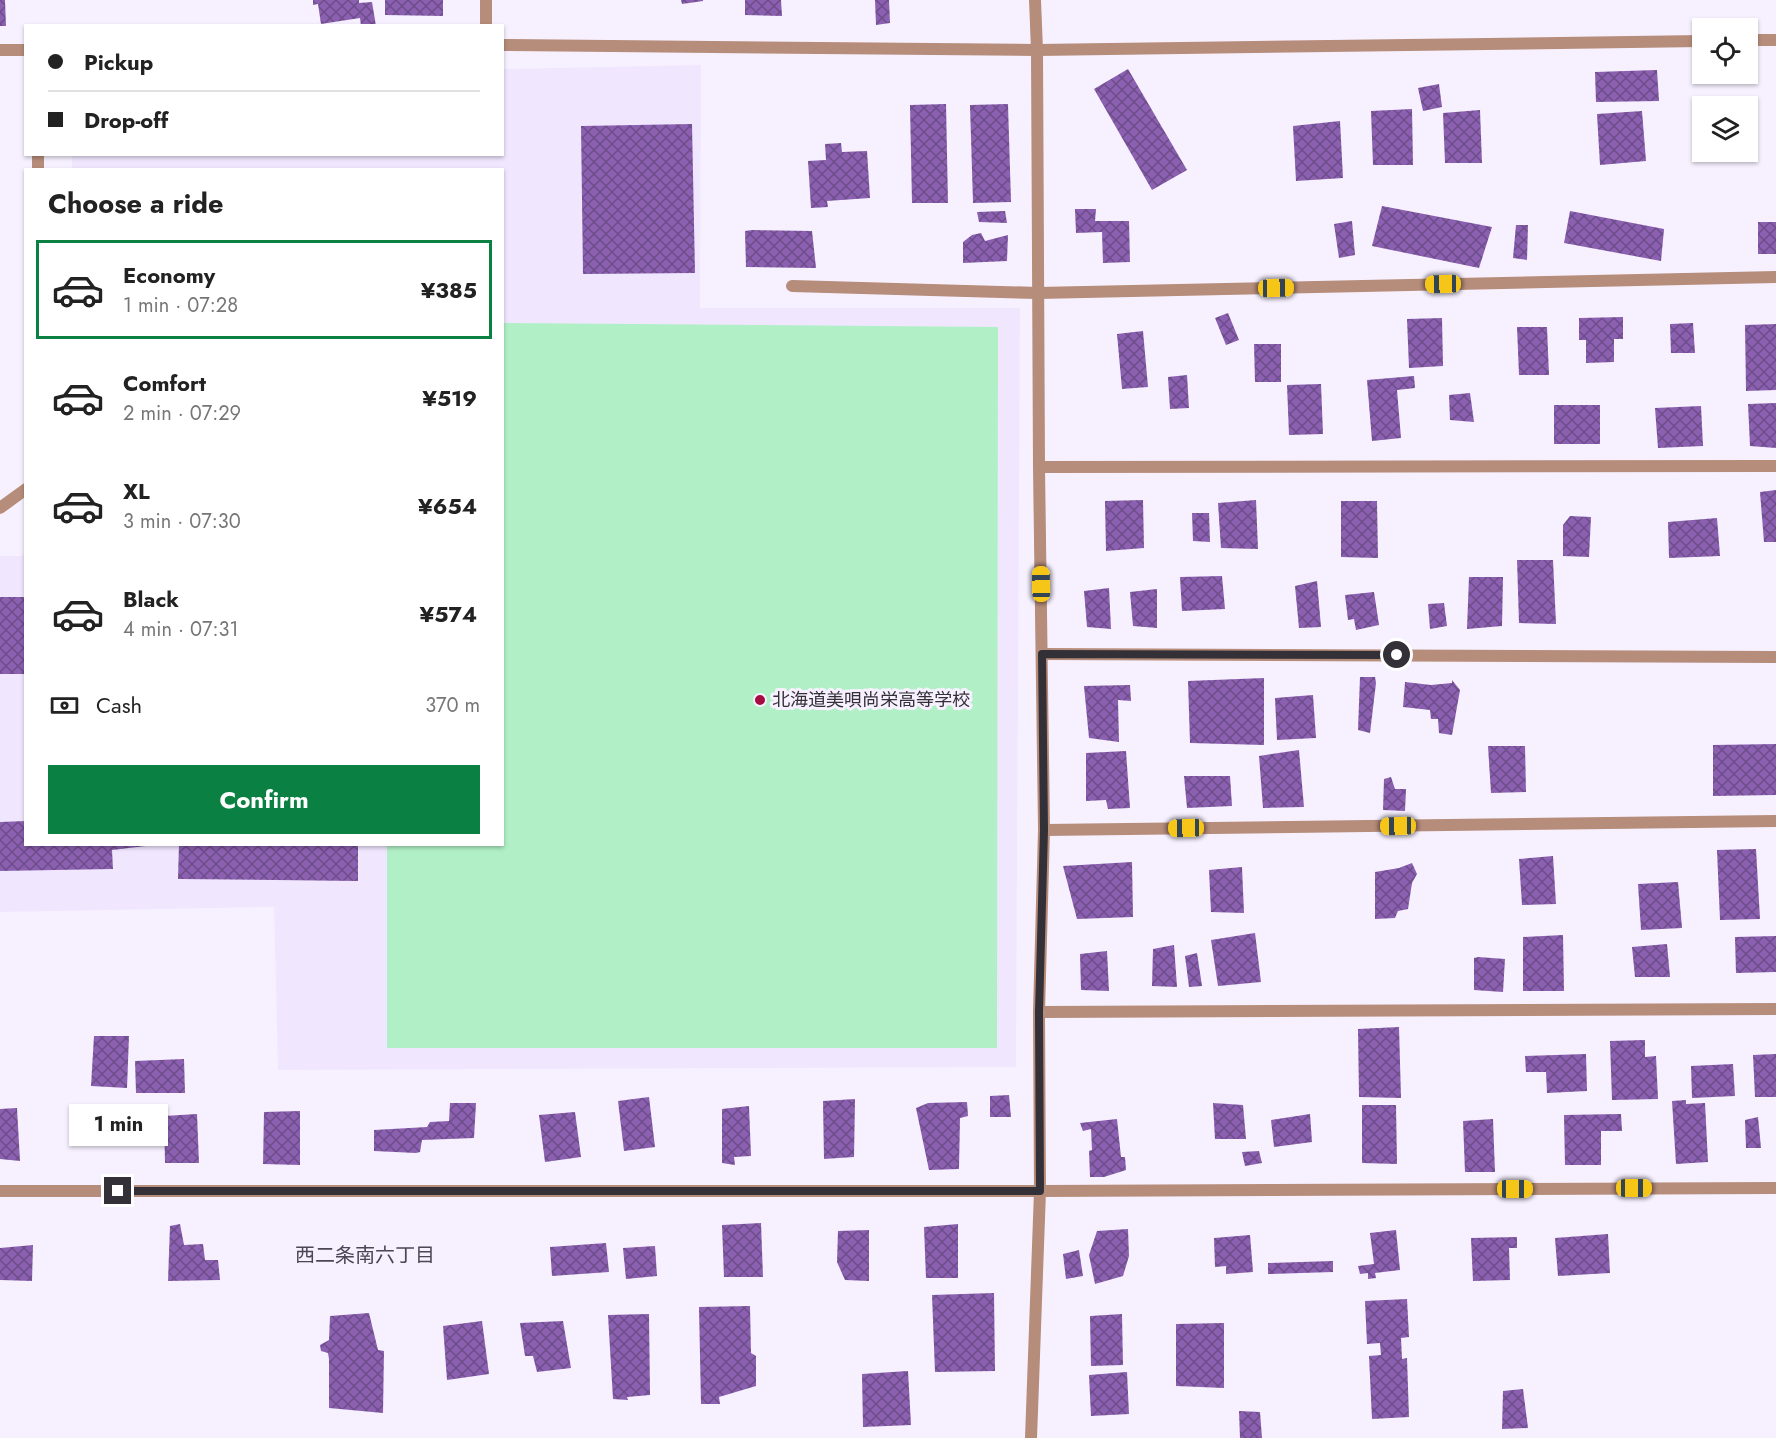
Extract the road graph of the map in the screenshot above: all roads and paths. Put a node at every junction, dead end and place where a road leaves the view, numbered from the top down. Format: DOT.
graph roads {
  1 [pos="486,0"];
  2 [pos="1035,0"];
  3 [pos="486,24"];
  4 [pos="1758,40"];
  5 [pos="1776,40"];
  6 [pos="1692,41"];
  7 [pos="504,45"];
  8 [pos="0,50"];
  9 [pos="24,50"];
  10 [pos="1037,50"];
  11 [pos="1776,277"];
  12 [pos="792,286"];
  13 [pos="1038,292"];
  14 [pos="1776,466"];
  15 [pos="1039,467"];
  16 [pos="24,490"];
  17 [pos="0,508"];
  18 [pos="1042,654"];
  19 [pos="1776,657"];
  20 [pos="1776,821"];
  21 [pos="1044,830"];
  22 [pos="1776,1009"];
  23 [pos="1039,1012"];
  24 [pos="1776,1188"];
  25 [pos="0,1191"];
  26 [pos="1040,1191"];
  27 [pos="1031,1438"];
  1 -- 3 [label="street"];
  2 -- 10 [label="street"];
  4 -- 5 [label="street"];
  6 -- 10 [label="street"];
  7 -- 10 [label="street"];
  8 -- 9 [label="street"];
  10 -- 13 [label="street"];
  11 -- 13 [label="street"];
  12 -- 13 [label="street"];
  13 -- 15 [label="street"];
  14 -- 15 [label="street"];
  15 -- 18 [label="street"];
  16 -- 17 [label="street"];
  18 -- 19 [label="street"];
  18 -- 21 [label="street"];
  20 -- 21 [label="street"];
  21 -- 23 [label="street"];
  22 -- 23 [label="street"];
  23 -- 26 [label="street"];
  24 -- 26 [label="street"];
  25 -- 26 [label="street"];
  26 -- 27 [label="street"];
}
